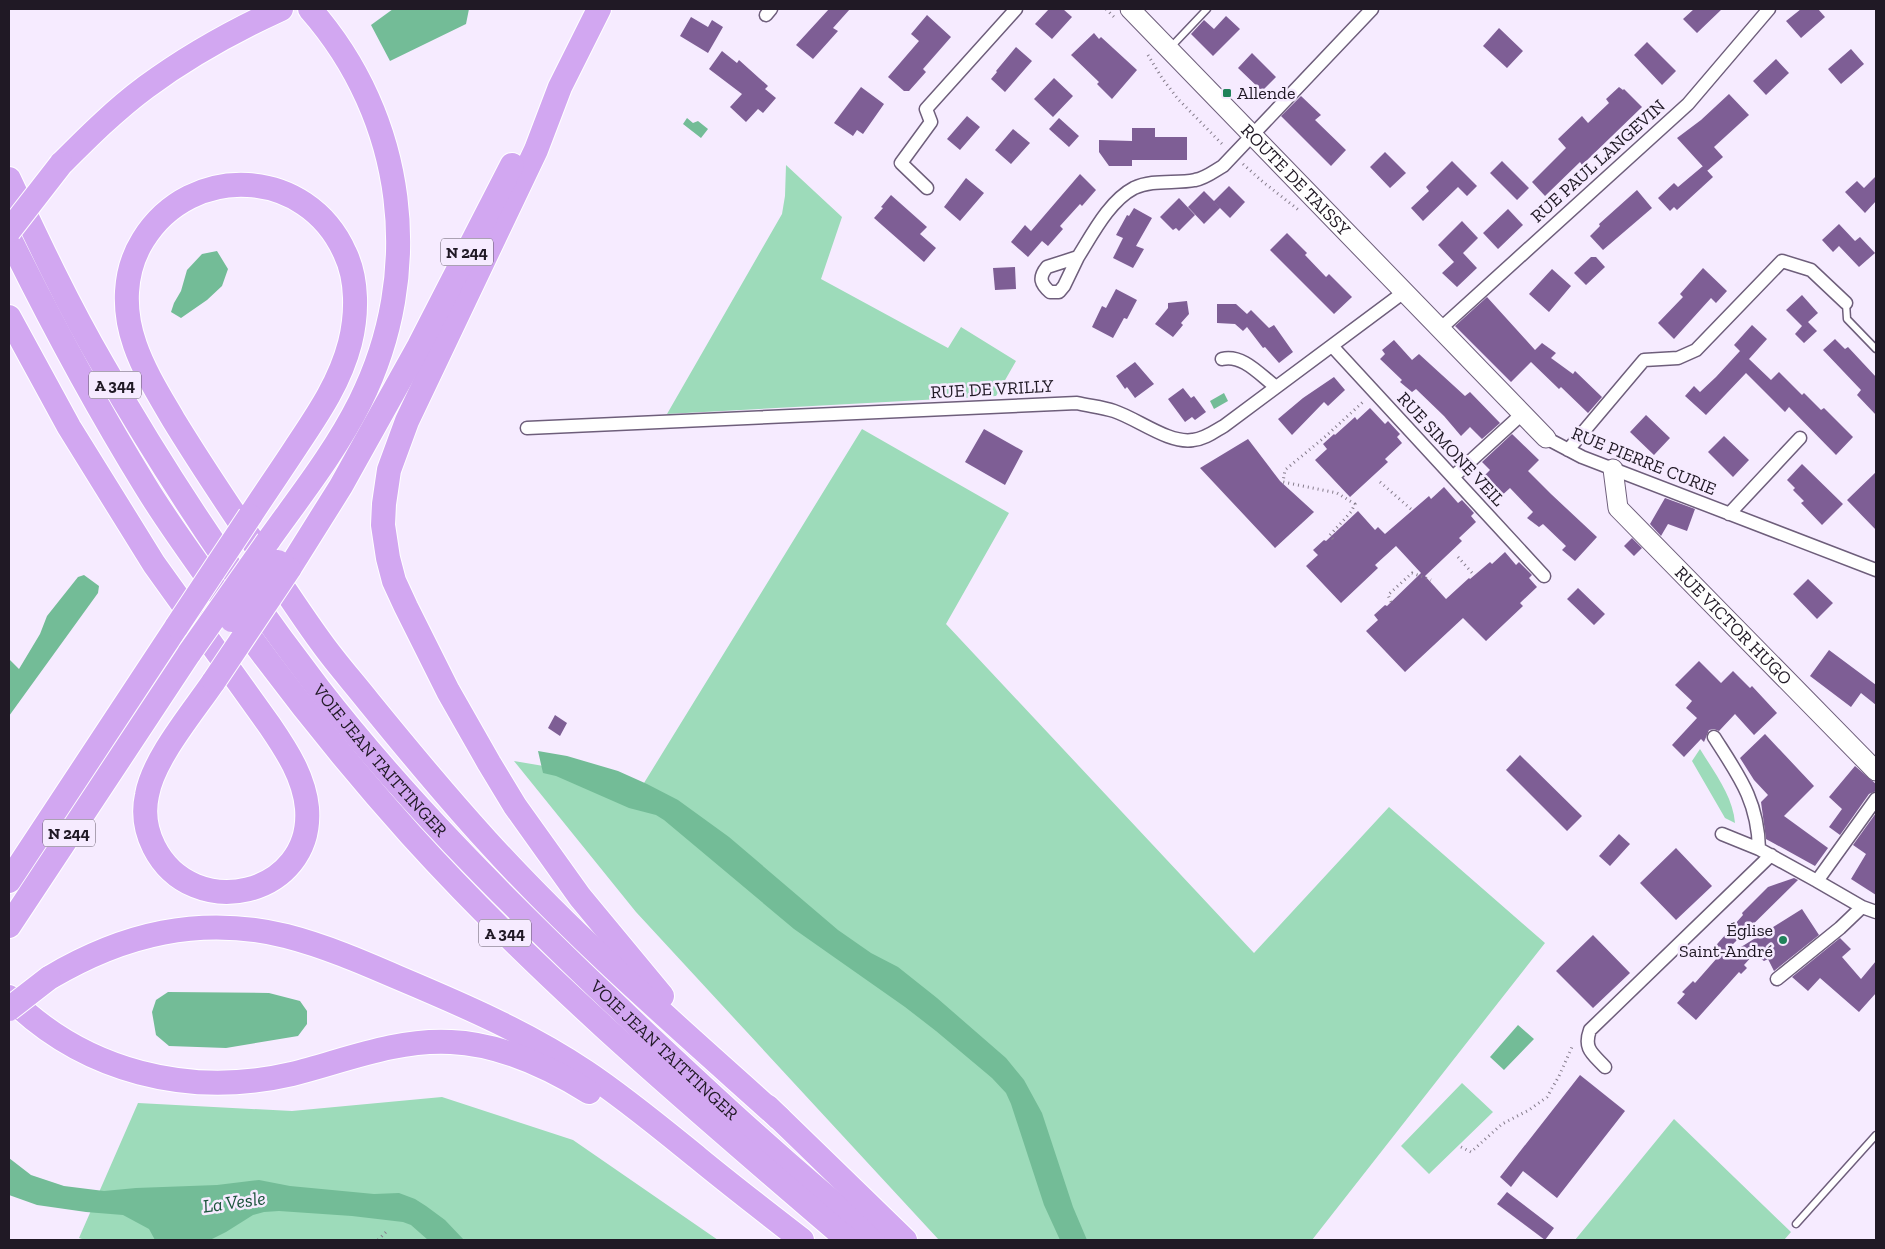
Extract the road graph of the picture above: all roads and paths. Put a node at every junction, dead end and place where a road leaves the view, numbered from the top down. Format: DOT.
graph roads {
  1 [pos="281,9"];
  2 [pos="310,9"];
  3 [pos="598,9"];
  4 [pos="1016,9"];
  5 [pos="1106,9"];
  6 [pos="1207,9"];
  7 [pos="1372,9"];
  8 [pos="1769,9"];
  9 [pos="1124,15"];
  10 [pos="1144,48"];
  11 [pos="1169,49"];
  12 [pos="560,87"];
  13 [pos="1252,135"];
  14 [pos="1233,155"];
  15 [pos="9,178"];
  16 [pos="927,188"];
  17 [pos="1305,216"];
  18 [pos="9,231"];
  19 [pos="9,237"];
  20 [pos="1078,257"];
  21 [pos="1404,292"];
  22 [pos="1846,303"];
  23 [pos="9,317"];
  24 [pos="1440,329"];
  25 [pos="1332,346"];
  26 [pos="1876,349"];
  27 [pos="1222,359"];
  28 [pos="1276,388"];
  29 [pos="1374,392"];
  30 [pos="1522,414"];
  31 [pos="527,428"];
  32 [pos="1546,438"];
  33 [pos="1800,438"];
  34 [pos="1568,450"];
  35 [pos="1613,469"];
  36 [pos="1453,477"];
  37 [pos="1380,482"];
  38 [pos="1412,510"];
  39 [pos="1729,514"];
  40 [pos="1333,539"];
  41 [pos="280,556"];
  42 [pos="1458,557"];
  43 [pos="1876,570"];
  44 [pos="1474,575"];
  45 [pos="1544,576"];
  46 [pos="1431,580"];
  47 [pos="1391,602"];
  48 [pos="201,666"];
  49 [pos="1714,737"];
  50 [pos="1876,771"];
  51 [pos="1876,799"];
  52 [pos="1722,834"];
  53 [pos="1759,848"];
  54 [pos="1771,855"];
  55 [pos="9,881"];
  56 [pos="1817,881"];
  57 [pos="1862,907"];
  58 [pos="1876,912"];
  59 [pos="9,926"];
  60 [pos="1777,979"];
  61 [pos="9,997"];
  62 [pos="9,1009"];
  63 [pos="1588,1046"];
  64 [pos="1605,1067"];
  65 [pos="778,1118"];
  66 [pos="1876,1135"];
  67 [pos="1461,1147"];
  68 [pos="737,1190"];
  69 [pos="1796,1224"];
  70 [pos="386,1232"];
  71 [pos="378,1240"];
  72 [pos="802,1240"];
  73 [pos="848,1240"];
  74 [pos="878,1240"];
  75 [pos="904,1240"];
  1 -- 18 [label="highway, bridge"];
  2 -- 41 [label="highway"];
  3 -- 12 [label="highway, N 244"];
  4 -- 16 [label="street"];
  5 -- 9 [label="path"];
  6 -- 11 [label="lane"];
  7 -- 13 [label="street"];
  8 -- 24 [label="street, RUE PAUL LANGEVIN"];
  9 -- 11 [label="street, ROUTE DE TAISSY"];
  10 -- 14 [label="path"];
  11 -- 13 [label="street, ROUTE DE TAISSY"];
  12 -- 41 [label="highway, N 244"];
  12 -- 65 [label="highway"];
  13 -- 14 [label="street"];
  13 -- 21 [label="street, ROUTE DE TAISSY"];
  14 -- 17 [label="path"];
  14 -- 20 [label="street"];
  15 -- 74 [label="highway, VOIE JEAN TAITTINGER / A 344"];
  19 -- 73 [label="highway, VOIE JEAN TAITTINGER / A 344"];
  21 -- 24 [label="street, ROUTE DE TAISSY"];
  21 -- 25 [label="street, RUE DE VRILLY"];
  22 -- 26 [label="lane"];
  22 -- 34 [label="street"];
  23 -- 48 [label="highway"];
  24 -- 30 [label="street"];
  25 -- 28 [label="street, RUE DE VRILLY"];
  25 -- 29 [label="street, RUE SIMONE VEIL"];
  27 -- 28 [label="street"];
  28 -- 31 [label="street, RUE DE VRILLY"];
  29 -- 36 [label="street, RUE SIMONE VEIL"];
  29 -- 40 [label="path"];
  30 -- 32 [label="street"];
  30 -- 36 [label="street"];
  32 -- 34 [label="street, RUE PIERRE CURIE"];
  33 -- 39 [label="street, RUE PIERRE CURIE"];
  34 -- 35 [label="street, RUE PIERRE CURIE"];
  35 -- 39 [label="street, RUE PIERRE CURIE"];
  35 -- 50 [label="street, RUE VICTOR HUGO"];
  36 -- 45 [label="street, RUE SIMONE VEIL"];
  37 -- 38 [label="path"];
  39 -- 43 [label="street, RUE PIERRE CURIE"];
  41 -- 48 [label="highway, bridge"];
  41 -- 48 [label="highway, bridge"];
  42 -- 44 [label="path"];
  46 -- 47 [label="path"];
  48 -- 59 [label="highway, N 244"];
  49 -- 53 [label="street"];
  51 -- 56 [label="street"];
  52 -- 53 [label="street"];
  53 -- 54 [label="street"];
  54 -- 56 [label="street"];
  54 -- 63 [label="street"];
  55 -- 65 [label="highway, bridge"];
  56 -- 57 [label="street"];
  57 -- 58 [label="street"];
  57 -- 60 [label="street"];
  61 -- 68 [label="highway"];
  62 -- 68 [label="highway, bridge"];
  63 -- 64 [label="street"];
  63 -- 67 [label="path"];
  65 -- 75 [label="highway"];
  66 -- 69 [label="lane"];
  68 -- 72 [label="highway"];
  70 -- 71 [label="path"];
}
